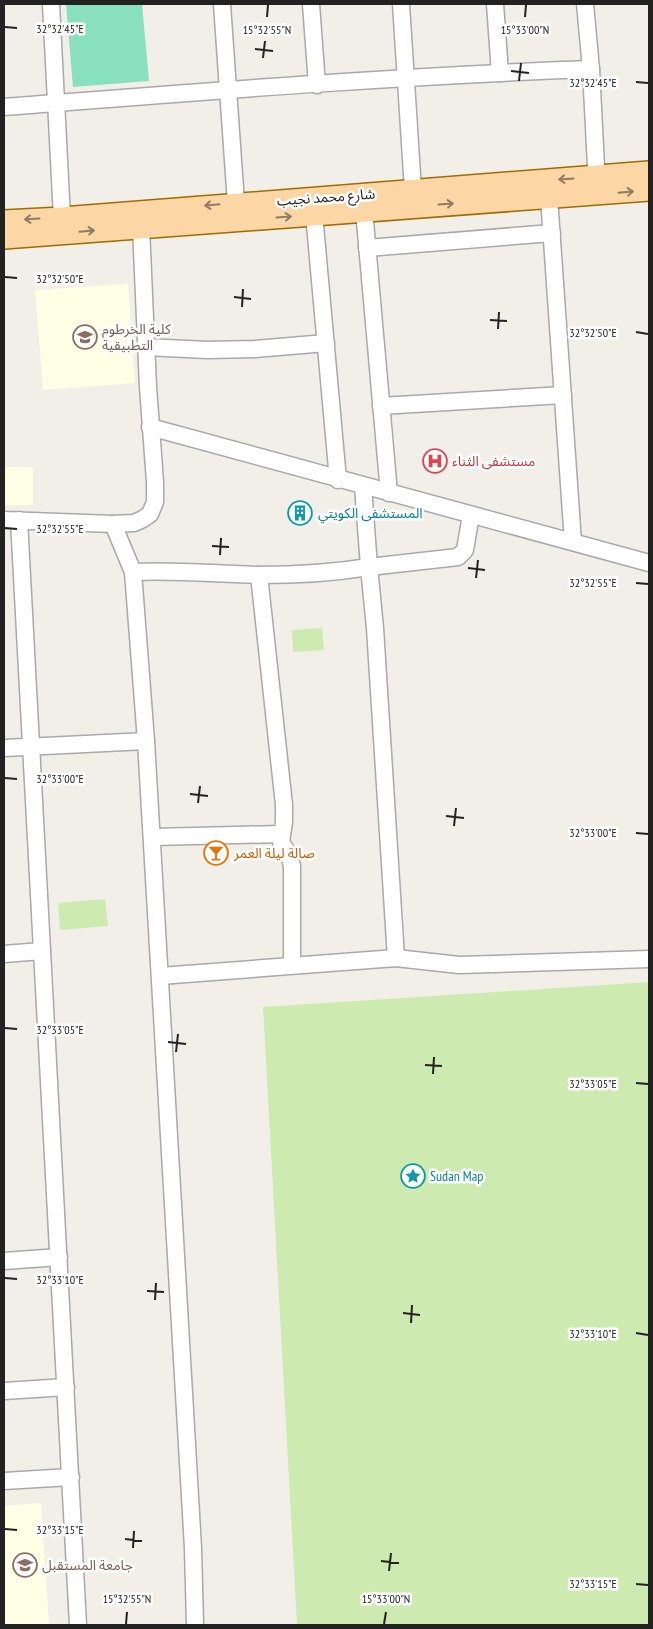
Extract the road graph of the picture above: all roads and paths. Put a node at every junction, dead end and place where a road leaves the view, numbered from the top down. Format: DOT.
graph roads {
  1 [pos="51,4"];
  2 [pos="222,4"];
  3 [pos="311,4"];
  4 [pos="401,4"];
  5 [pos="495,4"];
  6 [pos="585,4"];
  7 [pos="591,69"];
  8 [pos="500,72"];
  9 [pos="407,79"];
  10 [pos="318,85"];
  11 [pos="228,90"];
  12 [pos="57,103"];
  13 [pos="4,107"];
  14 [pos="649,172"];
  15 [pos="597,185"];
  16 [pos="413,190"];
  17 [pos="649,190"];
  18 [pos="549,197"];
  19 [pos="236,203"];
  20 [pos="364,210"];
  21 [pos="314,214"];
  22 [pos="62,218"];
  23 [pos="4,221"];
  24 [pos="141,227"];
  25 [pos="552,233"];
  26 [pos="4,238"];
  27 [pos="367,248"];
  28 [pos="326,343"];
  29 [pos="146,347"];
  30 [pos="563,395"];
  31 [pos="381,406"];
  32 [pos="150,428"];
  33 [pos="338,480"];
  34 [pos="363,486"];
  35 [pos="389,493"];
  36 [pos="471,515"];
  37 [pos="11,520"];
  38 [pos="113,524"];
  39 [pos="573,542"];
  40 [pos="649,564"];
  41 [pos="369,567"];
  42 [pos="133,572"];
  43 [pos="259,575"];
  44 [pos="146,741"];
  45 [pos="4,748"];
  46 [pos="31,748"];
  47 [pos="281,834"];
  48 [pos="152,837"];
  49 [pos="42,951"];
  50 [pos="4,954"];
  51 [pos="396,958"];
  52 [pos="649,959"];
  53 [pos="292,965"];
  54 [pos="160,976"];
  55 [pos="59,1258"];
  56 [pos="4,1260"];
  57 [pos="66,1387"];
  58 [pos="4,1391"];
  59 [pos="71,1477"];
  60 [pos="4,1481"];
  61 [pos="78,1625"];
  62 [pos="195,1625"];
  1 -- 12 [label="street"];
  2 -- 11 [label="street"];
  3 -- 10 [label="street"];
  4 -- 9 [label="street"];
  5 -- 8 [label="street"];
  6 -- 7 [label="street"];
  7 -- 8 [label="street"];
  7 -- 15 [label="street"];
  8 -- 9 [label="street"];
  9 -- 10 [label="street"];
  9 -- 16 [label="street"];
  10 -- 11 [label="street"];
  11 -- 12 [label="street"];
  11 -- 19 [label="street"];
  12 -- 13 [label="street"];
  12 -- 22 [label="street"];
  14 -- 15 [label="main road, شارع محمد نجيب"];
  15 -- 16 [label="main road, شارع محمد نجيب, one-way"];
  15 -- 17 [label="main road, شارع محمد نجيب, one-way"];
  15 -- 18 [label="main road, شارع محمد نجيب"];
  16 -- 19 [label="main road, شارع محمد نجيب"];
  20 -- 18 [label="main road, شارع محمد نجيب, one-way"];
  18 -- 25 [label="street"];
  19 -- 22 [label="main road, شارع محمد نجيب, one-way"];
  20 -- 21 [label="main road, شارع محمد نجيب"];
  20 -- 27 [label="street"];
  24 -- 21 [label="main road, شارع محمد نجيب, one-way"];
  21 -- 28 [label="street"];
  22 -- 23 [label="main road, شارع محمد نجيب, one-way"];
  26 -- 24 [label="main road, شارع محمد نجيب, one-way"];
  24 -- 29 [label="street"];
  25 -- 27 [label="street"];
  25 -- 30 [label="street"];
  27 -- 31 [label="street"];
  28 -- 29 [label="street"];
  28 -- 33 [label="street"];
  29 -- 32 [label="street"];
  30 -- 31 [label="street"];
  30 -- 39 [label="street"];
  31 -- 35 [label="street"];
  32 -- 33 [label="street"];
  32 -- 38 [label="street"];
  33 -- 34 [label="street"];
  34 -- 35 [label="street"];
  34 -- 41 [label="street"];
  35 -- 36 [label="street"];
  36 -- 39 [label="street"];
  36 -- 41 [label="street"];
  37 -- 38 [label="street"];
  37 -- 46 [label="street"];
  38 -- 42 [label="street"];
  39 -- 40 [label="street"];
  41 -- 43 [label="street"];
  41 -- 51 [label="street"];
  42 -- 43 [label="street"];
  42 -- 44 [label="street"];
  43 -- 47 [label="street"];
  44 -- 46 [label="street"];
  44 -- 48 [label="street"];
  45 -- 46 [label="street"];
  46 -- 49 [label="street"];
  47 -- 48 [label="street"];
  47 -- 53 [label="street"];
  48 -- 54 [label="street"];
  49 -- 50 [label="street"];
  49 -- 55 [label="street"];
  51 -- 52 [label="street"];
  51 -- 53 [label="street"];
  53 -- 54 [label="street"];
  54 -- 62 [label="street"];
  55 -- 56 [label="street"];
  55 -- 57 [label="street"];
  57 -- 58 [label="street"];
  57 -- 59 [label="street"];
  59 -- 60 [label="street"];
  59 -- 61 [label="street"];
}
